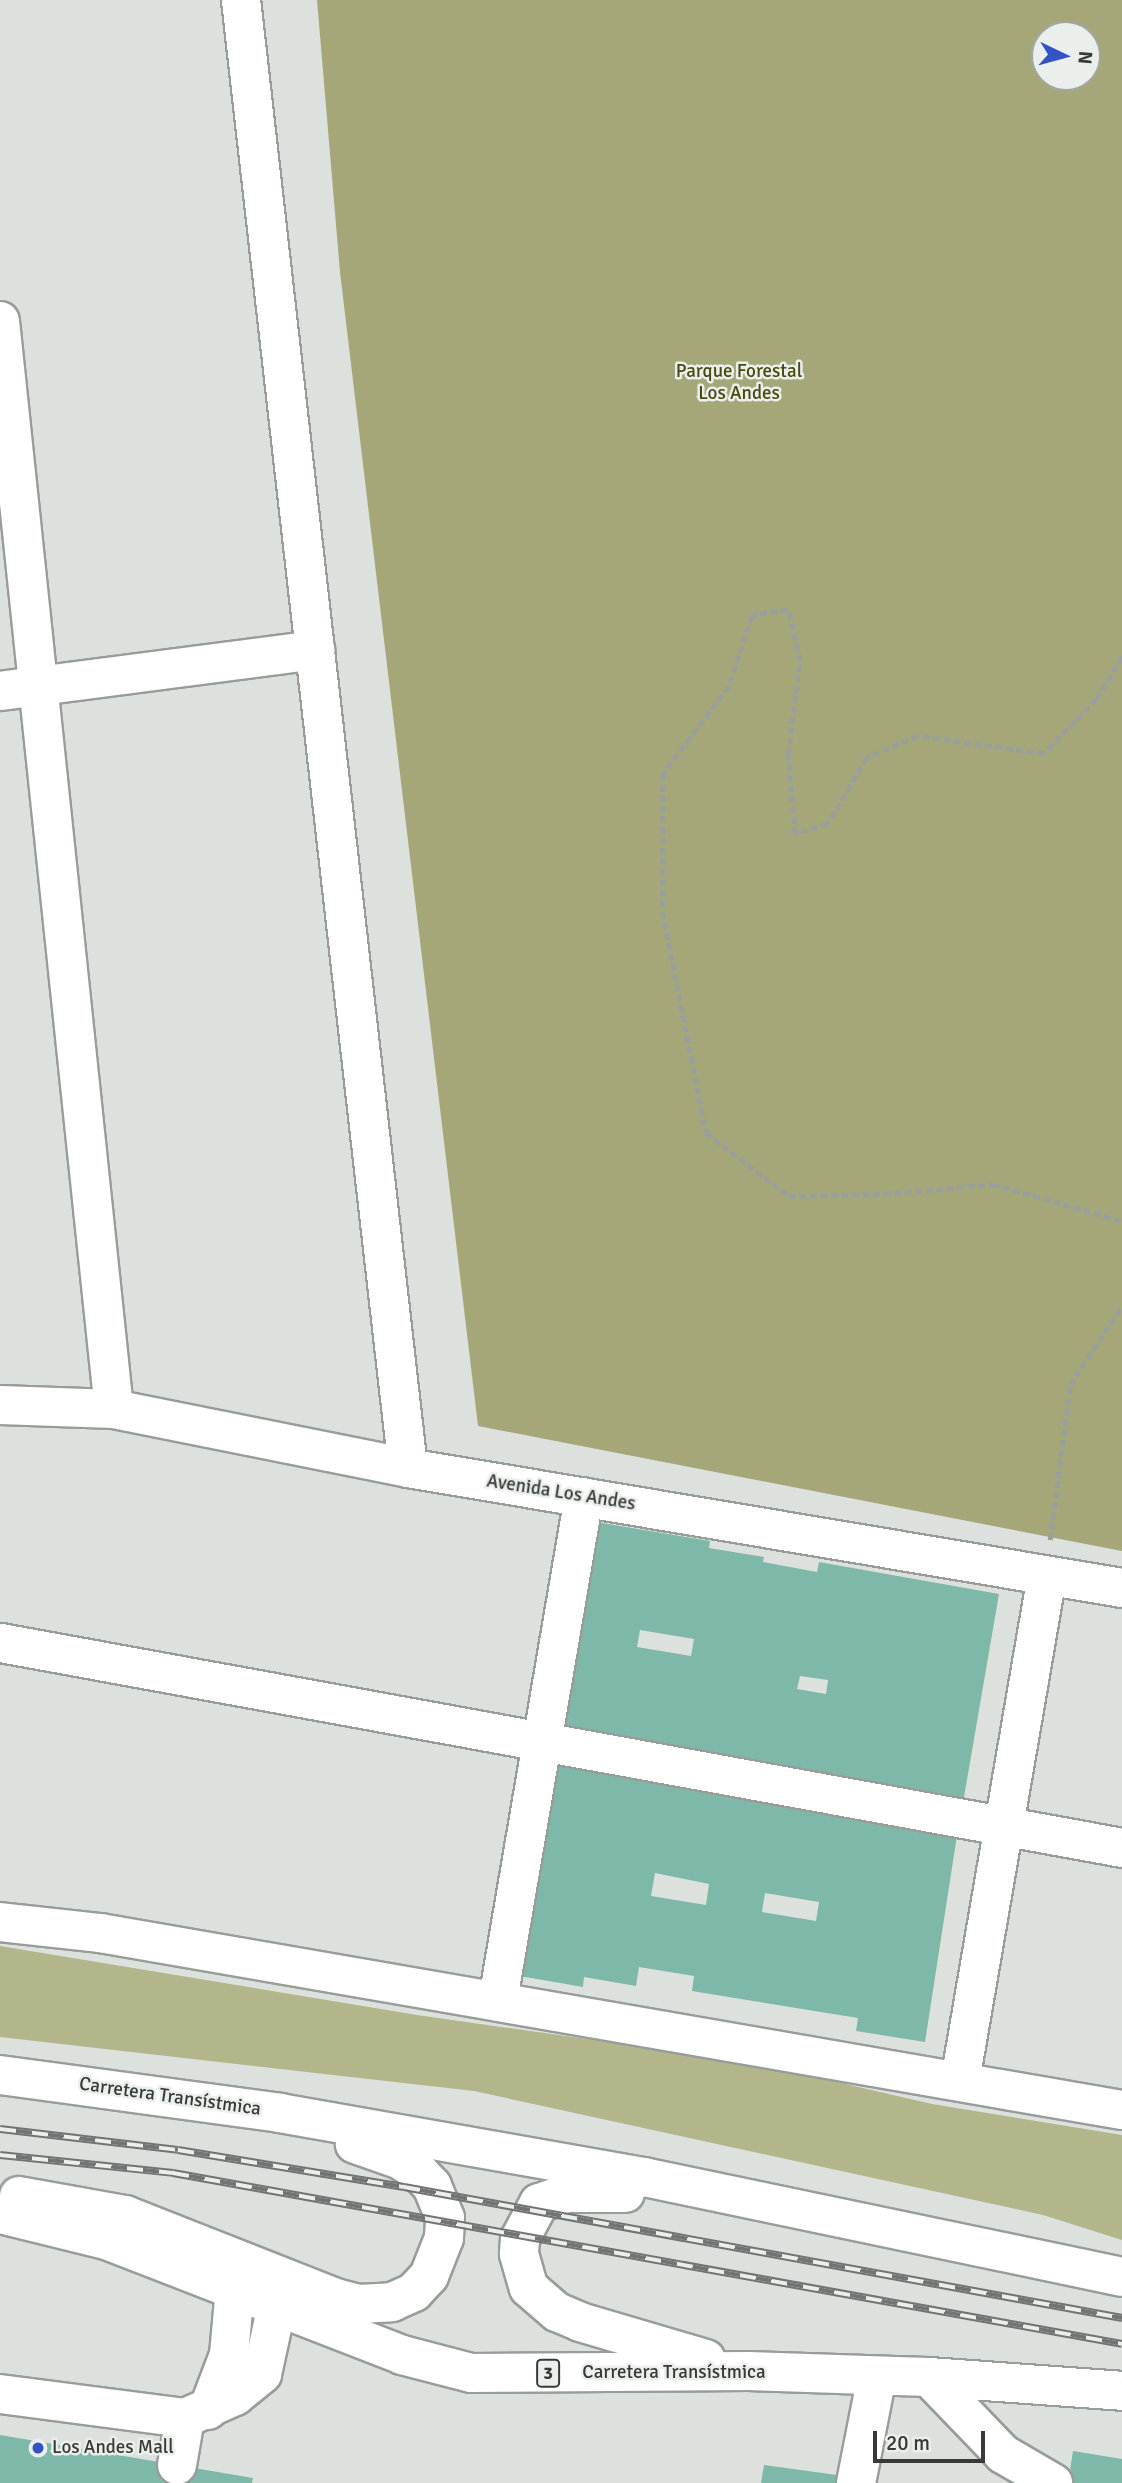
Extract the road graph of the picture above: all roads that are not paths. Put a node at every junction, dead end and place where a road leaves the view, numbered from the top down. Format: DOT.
graph roads {
  1 [pos="242,0"];
  2 [pos="0,321"];
  3 [pos="315,650"];
  4 [pos="41,685"];
  5 [pos="0,691"];
  6 [pos="0,1405"];
  7 [pos="114,1409"];
  8 [pos="408,1468"];
  9 [pos="584,1497"];
  10 [pos="1047,1576"];
  11 [pos="1122,1588"];
  12 [pos="1,1643"];
  13 [pos="541,1742"];
  14 [pos="1002,1826"];
  15 [pos="1122,1848"];
  16 [pos="0,1922"];
  17 [pos="498,2000"];
  18 [pos="17,2076"];
  19 [pos="960,2081"];
  20 [pos="1122,2110"];
  21 [pos="0,2194"];
  22 [pos="0,2214"];
  23 [pos="922,2235"];
  24 [pos="1122,2277"];
  25 [pos="235,2288"];
  26 [pos="277,2305"];
  27 [pos="748,2371"];
  28 [pos="877,2376"];
  29 [pos="929,2377"];
  30 [pos="1122,2391"];
  31 [pos="0,2394"];
  32 [pos="183,2415"];
  33 [pos="164,2463"];
  34 [pos="856,2483"];
  35 [pos="1053,2483"];
  1 -- 3 [label="street"];
  2 -- 4 [label="street"];
  3 -- 4 [label="street"];
  3 -- 8 [label="street"];
  4 -- 5 [label="street"];
  4 -- 7 [label="street"];
  6 -- 7 [label="street, Avenida Los Andes"];
  7 -- 8 [label="street, Avenida Los Andes"];
  8 -- 9 [label="street, Avenida Los Andes"];
  9 -- 10 [label="street, Avenida Los Andes"];
  9 -- 13 [label="street"];
  10 -- 11 [label="street, Avenida Los Andes"];
  10 -- 14 [label="street"];
  12 -- 13 [label="street"];
  13 -- 14 [label="street"];
  13 -- 17 [label="street"];
  14 -- 15 [label="street"];
  14 -- 19 [label="street"];
  16 -- 17 [label="street"];
  17 -- 19 [label="street"];
  18 -- 21 [label="street"];
  18 -- 23 [label="street, Carretera Transístmica"];
  19 -- 20 [label="street"];
  22 -- 25 [label="street, Carretera Transístmica / 3"];
  23 -- 24 [label="street, Carretera Transístmica"];
  23 -- 27 [label="street"];
  25 -- 26 [label="street, Carretera Transístmica / 3"];
  25 -- 32 [label="street"];
  26 -- 27 [label="street, Carretera Transístmica / 3"];
  26 -- 32 [label="street"];
  27 -- 28 [label="street, Carretera Transístmica / 3"];
  28 -- 29 [label="street, Carretera Transístmica / 3"];
  28 -- 34 [label="street"];
  29 -- 30 [label="street, Carretera Transístmica / 3"];
  29 -- 35 [label="street"];
  31 -- 32 [label="street"];
  32 -- 33 [label="street"];
}
